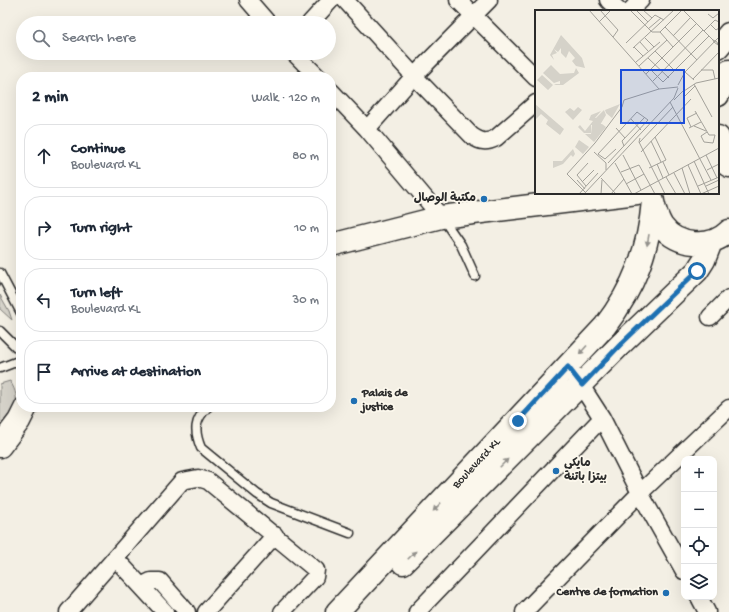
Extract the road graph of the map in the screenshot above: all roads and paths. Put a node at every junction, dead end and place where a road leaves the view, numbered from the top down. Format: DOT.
graph roads {
  1 [pos="248,0"];
  2 [pos="345,0"];
  3 [pos="458,0"];
  4 [pos="488,0"];
  5 [pos="608,0"];
  6 [pos="641,0"];
  7 [pos="329,1"];
  8 [pos="619,10"];
  9 [pos="631,10"];
  10 [pos="474,15"];
  11 [pos="262,16"];
  12 [pos="316,16"];
  13 [pos="729,34"];
  14 [pos="719,46"];
  15 [pos="301,60"];
  16 [pos="729,71"];
  17 [pos="313,72"];
  18 [pos="414,76"];
  19 [pos="535,77"];
  20 [pos="719,93"];
  21 [pos="336,96"];
  22 [pos="535,104"];
  23 [pos="367,129"];
  24 [pos="719,142"];
  25 [pos="723,161"];
  26 [pos="648,196"];
  27 [pos="441,217"];
  28 [pos="724,236"];
  29 [pos="336,244"];
  30 [pos="0,273"];
  31 [pos="475,276"];
  32 [pos="729,298"];
  33 [pos="16,303"];
  34 [pos="710,317"];
  35 [pos="0,331"];
  36 [pos="16,347"];
  37 [pos="16,362"];
  38 [pos="568,367"];
  39 [pos="0,368"];
  40 [pos="582,385"];
  41 [pos="729,408"];
  42 [pos="24,412"];
  43 [pos="203,412"];
  44 [pos="602,418"];
  45 [pos="0,446"];
  46 [pos="640,494"];
  47 [pos="350,532"];
  48 [pos="275,535"];
  49 [pos="116,559"];
  50 [pos="681,566"];
  51 [pos="141,586"];
  52 [pos="701,600"];
  53 [pos="68,612"];
  54 [pos="165,612"];
  55 [pos="187,612"];
  56 [pos="206,612"];
  57 [pos="282,612"];
  58 [pos="337,612"];
  59 [pos="354,612"];
  60 [pos="417,612"];
  61 [pos="524,612"];
  62 [pos="707,612"];
  1 -- 11 [label="street"];
  2 -- 18 [label="street"];
  3 -- 10 [label="street"];
  4 -- 10 [label="street"];
  5 -- 8 [label="street"];
  6 -- 9 [label="street"];
  7 -- 12 [label="street"];
  10 -- 18 [label="street"];
  10 -- 19 [label="street"];
  13 -- 14 [label="main road"];
  15 -- 17 [label="street"];
  16 -- 20 [label="main road"];
  18 -- 22 [label="street"];
  18 -- 23 [label="street"];
  21 -- 23 [label="street"];
  23 -- 27 [label="street"];
  24 -- 25 [label="main road"];
  26 -- 27 [label="main road"];
  26 -- 28 [label="main road"];
  26 -- 38 [label="main road, Boulevard KL, one-way"];
  27 -- 29 [label="main road"];
  27 -- 31 [label="lane"];
  28 -- 40 [label="main road, Boulevard KL"];
  30 -- 33 [label="lane"];
  32 -- 34 [label="street"];
  35 -- 36 [label="lane"];
  37 -- 39 [label="lane"];
  38 -- 40 [label="street"];
  38 -- 58 [label="main road, Boulevard KL, one-way"];
  40 -- 44 [label="street"];
  59 -- 40 [label="main road, Boulevard KL, one-way"];
  41 -- 46 [label="street"];
  42 -- 45 [label="main road"];
  43 -- 47 [label="lane"];
  44 -- 46 [label="street"];
  44 -- 60 [label="street"];
  46 -- 50 [label="street"];
  46 -- 61 [label="street"];
  48 -- 49 [label="street"];
  48 -- 56 [label="street"];
  48 -- 57 [label="street"];
  49 -- 51 [label="street"];
  49 -- 53 [label="street"];
  51 -- 54 [label="street"];
  51 -- 55 [label="street"];
  52 -- 62 [label="street"];
}
